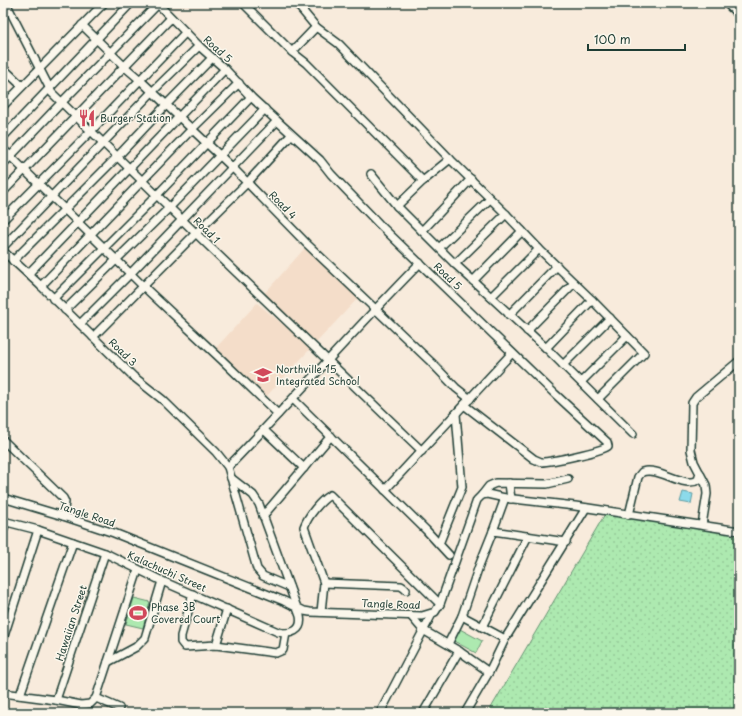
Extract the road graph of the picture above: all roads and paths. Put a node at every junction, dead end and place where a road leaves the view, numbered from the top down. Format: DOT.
graph roads {
  1 [pos="6,3"];
  2 [pos="104,3"];
  3 [pos="131,3"];
  4 [pos="157,3"];
  5 [pos="243,3"];
  6 [pos="296,3"];
  7 [pos="726,3"];
  8 [pos="739,15"];
  9 [pos="171,18"];
  10 [pos="82,24"];
  11 [pos="316,27"];
  12 [pos="186,32"];
  13 [pos="97,39"];
  14 [pos="199,46"];
  15 [pos="110,52"];
  16 [pos="292,52"];
  17 [pos="212,58"];
  18 [pos="125,67"];
  19 [pos="3,68"];
  20 [pos="39,69"];
  21 [pos="225,69"];
  22 [pos="139,79"];
  23 [pos="239,83"];
  24 [pos="22,86"];
  25 [pos="50,87"];
  26 [pos="152,92"];
  27 [pos="3,94"];
  28 [pos="251,96"];
  29 [pos="9,99"];
  30 [pos="62,102"];
  31 [pos="166,105"];
  32 [pos="3,106"];
  33 [pos="265,109"];
  34 [pos="76,116"];
  35 [pos="179,117"];
  36 [pos="277,121"];
  37 [pos="191,130"];
  38 [pos="91,131"];
  39 [pos="291,135"];
  40 [pos="3,137"];
  41 [pos="103,143"];
  42 [pos="206,143"];
  43 [pos="3,149"];
  44 [pos="10,156"];
  45 [pos="118,156"];
  46 [pos="219,156"];
  47 [pos="450,159"];
  48 [pos="3,164"];
  49 [pos="130,168"];
  50 [pos="233,168"];
  51 [pos="24,170"];
  52 [pos="371,174"];
  53 [pos="471,179"];
  54 [pos="143,181"];
  55 [pos="423,181"];
  56 [pos="38,184"];
  57 [pos="247,184"];
  58 [pos="3,192"];
  59 [pos="157,194"];
  60 [pos="52,197"];
  61 [pos="490,199"];
  62 [pos="397,206"];
  63 [pos="170,207"];
  64 [pos="65,209"];
  65 [pos="506,214"];
  66 [pos="182,219"];
  67 [pos="3,220"];
  68 [pos="78,222"];
  69 [pos="422,231"];
  70 [pos="522,231"];
  71 [pos="196,233"];
  72 [pos="91,235"];
  73 [pos="440,247"];
  74 [pos="3,248"];
  75 [pos="103,248"];
  76 [pos="539,249"];
  77 [pos="3,251"];
  78 [pos="116,260"];
  79 [pos="13,261"];
  80 [pos="420,263"];
  81 [pos="455,264"];
  82 [pos="557,266"];
  83 [pos="28,274"];
  84 [pos="130,274"];
  85 [pos="473,281"];
  86 [pos="574,283"];
  87 [pos="41,286"];
  88 [pos="143,286"];
  89 [pos="491,297"];
  90 [pos="53,299"];
  91 [pos="592,300"];
  92 [pos="375,308"];
  93 [pos="65,310"];
  94 [pos="509,315"];
  95 [pos="610,318"];
  96 [pos="80,324"];
  97 [pos="527,331"];
  98 [pos="627,336"];
  99 [pos="93,337"];
  100 [pos="546,348"];
  101 [pos="512,353"];
  102 [pos="327,360"];
  103 [pos="739,361"];
  104 [pos="563,365"];
  105 [pos="581,382"];
  106 [pos="293,399"];
  107 [pos="598,399"];
  108 [pos="470,400"];
  109 [pos="464,405"];
  110 [pos="278,414"];
  111 [pos="456,414"];
  112 [pos="264,430"];
  113 [pos="633,434"];
  114 [pos="331,436"];
  115 [pos="3,440"];
  116 [pos="422,451"];
  117 [pos="228,467"];
  118 [pos="304,468"];
  119 [pos="700,473"];
  120 [pos="231,478"];
  121 [pos="568,479"];
  122 [pos="509,483"];
  123 [pos="385,490"];
  124 [pos="482,495"];
  125 [pos="3,498"];
  126 [pos="508,498"];
  127 [pos="586,508"];
  128 [pos="629,515"];
  129 [pos="63,516"];
  130 [pos="263,516"];
  131 [pos="4,522"];
  132 [pos="702,525"];
  133 [pos="38,530"];
  134 [pos="3,531"];
  135 [pos="493,531"];
  136 [pos="739,531"];
  137 [pos="528,536"];
  138 [pos="73,542"];
  139 [pos="566,542"];
  140 [pos="440,544"];
  141 [pos="105,553"];
  142 [pos="449,555"];
  143 [pos="138,570"];
  144 [pos="162,581"];
  145 [pos="324,584"];
  146 [pos="289,586"];
  147 [pos="406,590"];
  148 [pos="193,594"];
  149 [pos="440,604"];
  150 [pos="296,607"];
  151 [pos="227,609"];
  152 [pos="321,612"];
  153 [pos="432,614"];
  154 [pos="411,616"];
  155 [pos="462,616"];
  156 [pos="482,627"];
  157 [pos="423,630"];
  158 [pos="286,633"];
  159 [pos="3,639"];
  160 [pos="505,639"];
  161 [pos="448,644"];
  162 [pos="216,645"];
  163 [pos="459,651"];
  164 [pos="108,662"];
  165 [pos="489,672"];
  166 [pos="3,693"];
  167 [pos="20,695"];
  168 [pos="96,698"];
  169 [pos="56,700"];
  170 [pos="119,708"];
  171 [pos="380,713"];
  172 [pos="423,713"];
  173 [pos="465,713"];
  1 -- 20 [label="street, Road 1"];
  2 -- 10 [label="street"];
  3 -- 13 [label="street"];
  4 -- 9 [label="street, Road 5"];
  4 -- 15 [label="street"];
  5 -- 16 [label="street"];
  6 -- 11 [label="street"];
  7 -- 8 [label="street"];
  9 -- 12 [label="street, Road 5"];
  9 -- 18 [label="street"];
  10 -- 13 [label="street, Road 4"];
  10 -- 20 [label="street"];
  11 -- 16 [label="street"];
  11 -- 47 [label="street"];
  12 -- 14 [label="street, Road 5"];
  12 -- 22 [label="street"];
  13 -- 15 [label="street, Road 4"];
  13 -- 25 [label="street"];
  14 -- 17 [label="street, Road 5"];
  14 -- 26 [label="street"];
  15 -- 18 [label="street, Road 4"];
  15 -- 30 [label="street"];
  16 -- 55 [label="street"];
  17 -- 21 [label="street, Road 5"];
  17 -- 31 [label="street"];
  18 -- 22 [label="street, Road 4"];
  18 -- 34 [label="street"];
  19 -- 24 [label="street"];
  20 -- 24 [label="street"];
  20 -- 25 [label="street, Road 1"];
  21 -- 23 [label="street, Road 5"];
  21 -- 35 [label="street"];
  22 -- 26 [label="street, Road 4"];
  22 -- 38 [label="street"];
  23 -- 28 [label="street, Road 5"];
  23 -- 37 [label="street"];
  24 -- 29 [label="street"];
  25 -- 30 [label="street, Road 1"];
  25 -- 40 [label="street"];
  26 -- 31 [label="street, Road 4"];
  26 -- 41 [label="street"];
  27 -- 29 [label="street"];
  28 -- 33 [label="street, Road 5"];
  28 -- 42 [label="street"];
  29 -- 32 [label="street"];
  30 -- 34 [label="street, Road 1"];
  30 -- 44 [label="street"];
  31 -- 35 [label="street, Road 4"];
  31 -- 45 [label="street"];
  33 -- 36 [label="street, Road 5"];
  33 -- 46 [label="street"];
  34 -- 38 [label="street, Road 1"];
  34 -- 51 [label="street"];
  35 -- 37 [label="street, Road 4"];
  35 -- 49 [label="street"];
  36 -- 39 [label="street, Road 5"];
  36 -- 50 [label="street"];
  37 -- 42 [label="street, Road 4"];
  37 -- 54 [label="street"];
  38 -- 41 [label="street, Road 1"];
  38 -- 56 [label="street"];
  39 -- 57 [label="street"];
  39 -- 80 [label="street, Road 5"];
  41 -- 45 [label="street, Road 1"];
  41 -- 60 [label="street"];
  42 -- 46 [label="street, Road 4"];
  42 -- 59 [label="street"];
  43 -- 44 [label="street"];
  44 -- 48 [label="street"];
  44 -- 51 [label="street"];
  45 -- 49 [label="street, Road 1"];
  45 -- 64 [label="street"];
  46 -- 50 [label="street, Road 4"];
  46 -- 63 [label="street"];
  47 -- 53 [label="street"];
  47 -- 55 [label="street"];
  49 -- 54 [label="street, Road 1"];
  49 -- 68 [label="street"];
  50 -- 57 [label="street, Road 4"];
  50 -- 66 [label="street"];
  51 -- 56 [label="street"];
  51 -- 58 [label="street"];
  52 -- 62 [label="street"];
  53 -- 61 [label="street"];
  53 -- 69 [label="street"];
  54 -- 59 [label="street, Road 1"];
  54 -- 72 [label="street"];
  55 -- 62 [label="street"];
  56 -- 60 [label="street"];
  56 -- 67 [label="street"];
  57 -- 71 [label="street"];
  57 -- 92 [label="street, Road 4"];
  59 -- 63 [label="street, Road 1"];
  59 -- 75 [label="street"];
  60 -- 64 [label="street"];
  60 -- 74 [label="street"];
  61 -- 65 [label="street"];
  61 -- 73 [label="street"];
  62 -- 69 [label="street"];
  63 -- 66 [label="street, Road 1"];
  63 -- 78 [label="street"];
  64 -- 68 [label="street"];
  64 -- 79 [label="street"];
  65 -- 70 [label="street"];
  65 -- 81 [label="street"];
  66 -- 71 [label="street, Road 1"];
  66 -- 84 [label="street"];
  68 -- 72 [label="street"];
  68 -- 83 [label="street"];
  69 -- 73 [label="street"];
  70 -- 76 [label="street"];
  70 -- 85 [label="street"];
  71 -- 88 [label="street"];
  71 -- 102 [label="street, Road 1"];
  72 -- 75 [label="street"];
  72 -- 87 [label="street"];
  73 -- 81 [label="street"];
  75 -- 78 [label="street"];
  75 -- 90 [label="street"];
  76 -- 82 [label="street"];
  76 -- 89 [label="street"];
  77 -- 79 [label="street, Road 3"];
  78 -- 84 [label="street"];
  78 -- 93 [label="street"];
  79 -- 83 [label="street, Road 3"];
  80 -- 92 [label="street"];
  80 -- 101 [label="street, Road 5"];
  81 -- 85 [label="street"];
  82 -- 86 [label="street"];
  82 -- 94 [label="street"];
  83 -- 87 [label="street, Road 3"];
  84 -- 88 [label="street"];
  84 -- 96 [label="street"];
  85 -- 89 [label="street"];
  86 -- 91 [label="street"];
  86 -- 97 [label="street"];
  87 -- 90 [label="street, Road 3"];
  88 -- 99 [label="street"];
  88 -- 110 [label="street"];
  89 -- 94 [label="street"];
  90 -- 93 [label="street, Road 3"];
  91 -- 95 [label="street"];
  91 -- 100 [label="street"];
  92 -- 102 [label="street"];
  92 -- 108 [label="street, Road 4"];
  93 -- 96 [label="street, Road 3"];
  94 -- 97 [label="street"];
  95 -- 98 [label="street"];
  95 -- 104 [label="street"];
  96 -- 99 [label="street, Road 3"];
  97 -- 100 [label="street"];
  98 -- 105 [label="street"];
  98 -- 107 [label="street"];
  99 -- 117 [label="street, Road 3"];
  100 -- 104 [label="street"];
  101 -- 108 [label="street"];
  101 -- 109 [label="street, Road 5"];
  102 -- 106 [label="street"];
  102 -- 116 [label="street, Road 1"];
  103 -- 119 [label="street"];
  104 -- 105 [label="street"];
  105 -- 107 [label="street"];
  106 -- 110 [label="street"];
  106 -- 114 [label="street"];
  107 -- 113 [label="street"];
  108 -- 109 [label="street"];
  109 -- 111 [label="street"];
  110 -- 112 [label="street"];
  111 -- 116 [label="street"];
  111 -- 140 [label="street"];
  112 -- 117 [label="street"];
  112 -- 118 [label="street"];
  114 -- 118 [label="street"];
  114 -- 123 [label="street"];
  115 -- 129 [label="street"];
  116 -- 123 [label="street"];
  117 -- 120 [label="street"];
  118 -- 130 [label="street"];
  119 -- 128 [label="street"];
  119 -- 132 [label="street"];
  120 -- 130 [label="street"];
  120 -- 146 [label="street"];
  121 -- 122 [label="street"];
  122 -- 124 [label="street"];
  122 -- 126 [label="street"];
  123 -- 140 [label="street"];
  124 -- 126 [label="street"];
  124 -- 149 [label="street, Tangle Road"];
  125 -- 129 [label="street, Tangle Road"];
  126 -- 127 [label="street"];
  126 -- 135 [label="street"];
  127 -- 128 [label="street"];
  127 -- 139 [label="street"];
  128 -- 132 [label="street"];
  129 -- 150 [label="street, Tangle Road"];
  130 -- 146 [label="street"];
  131 -- 133 [label="street, Kalachuchi Street"];
  131 -- 134 [label="street"];
  132 -- 136 [label="street"];
  133 -- 138 [label="street, Kalachuchi Street"];
  133 -- 159 [label="street"];
  135 -- 137 [label="street"];
  135 -- 155 [label="street"];
  137 -- 139 [label="street"];
  137 -- 156 [label="street"];
  138 -- 141 [label="street, Kalachuchi Street"];
  138 -- 167 [label="street"];
  139 -- 160 [label="street"];
  140 -- 142 [label="street"];
  141 -- 143 [label="street, Kalachuchi Street"];
  141 -- 169 [label="street, Hawaiian Street"];
  143 -- 144 [label="street, Kalachuchi Street"];
  143 -- 164 [label="street"];
  144 -- 148 [label="street, Kalachuchi Street"];
  144 -- 164 [label="street"];
  145 -- 147 [label="street"];
  145 -- 149 [label="street"];
  145 -- 152 [label="street"];
  146 -- 150 [label="street"];
  148 -- 151 [label="street, Kalachuchi Street"];
  148 -- 162 [label="street"];
  149 -- 153 [label="street, Tangle Road"];
  150 -- 152 [label="street, Tangle Road"];
  150 -- 158 [label="street"];
  151 -- 158 [label="street, Kalachuchi Street"];
  151 -- 162 [label="street"];
  152 -- 154 [label="street, Tangle Road"];
  153 -- 154 [label="street, Tangle Road"];
  153 -- 157 [label="street"];
  154 -- 157 [label="street"];
  155 -- 156 [label="street"];
  155 -- 161 [label="street"];
  156 -- 160 [label="street"];
  157 -- 161 [label="street"];
  157 -- 171 [label="street"];
  158 -- 162 [label="street"];
  160 -- 165 [label="street"];
  161 -- 163 [label="street"];
  163 -- 165 [label="street"];
  163 -- 172 [label="street"];
  164 -- 168 [label="street"];
  165 -- 173 [label="street"];
  166 -- 167 [label="street"];
  167 -- 169 [label="street"];
  168 -- 169 [label="street"];
  168 -- 170 [label="street"];
}
